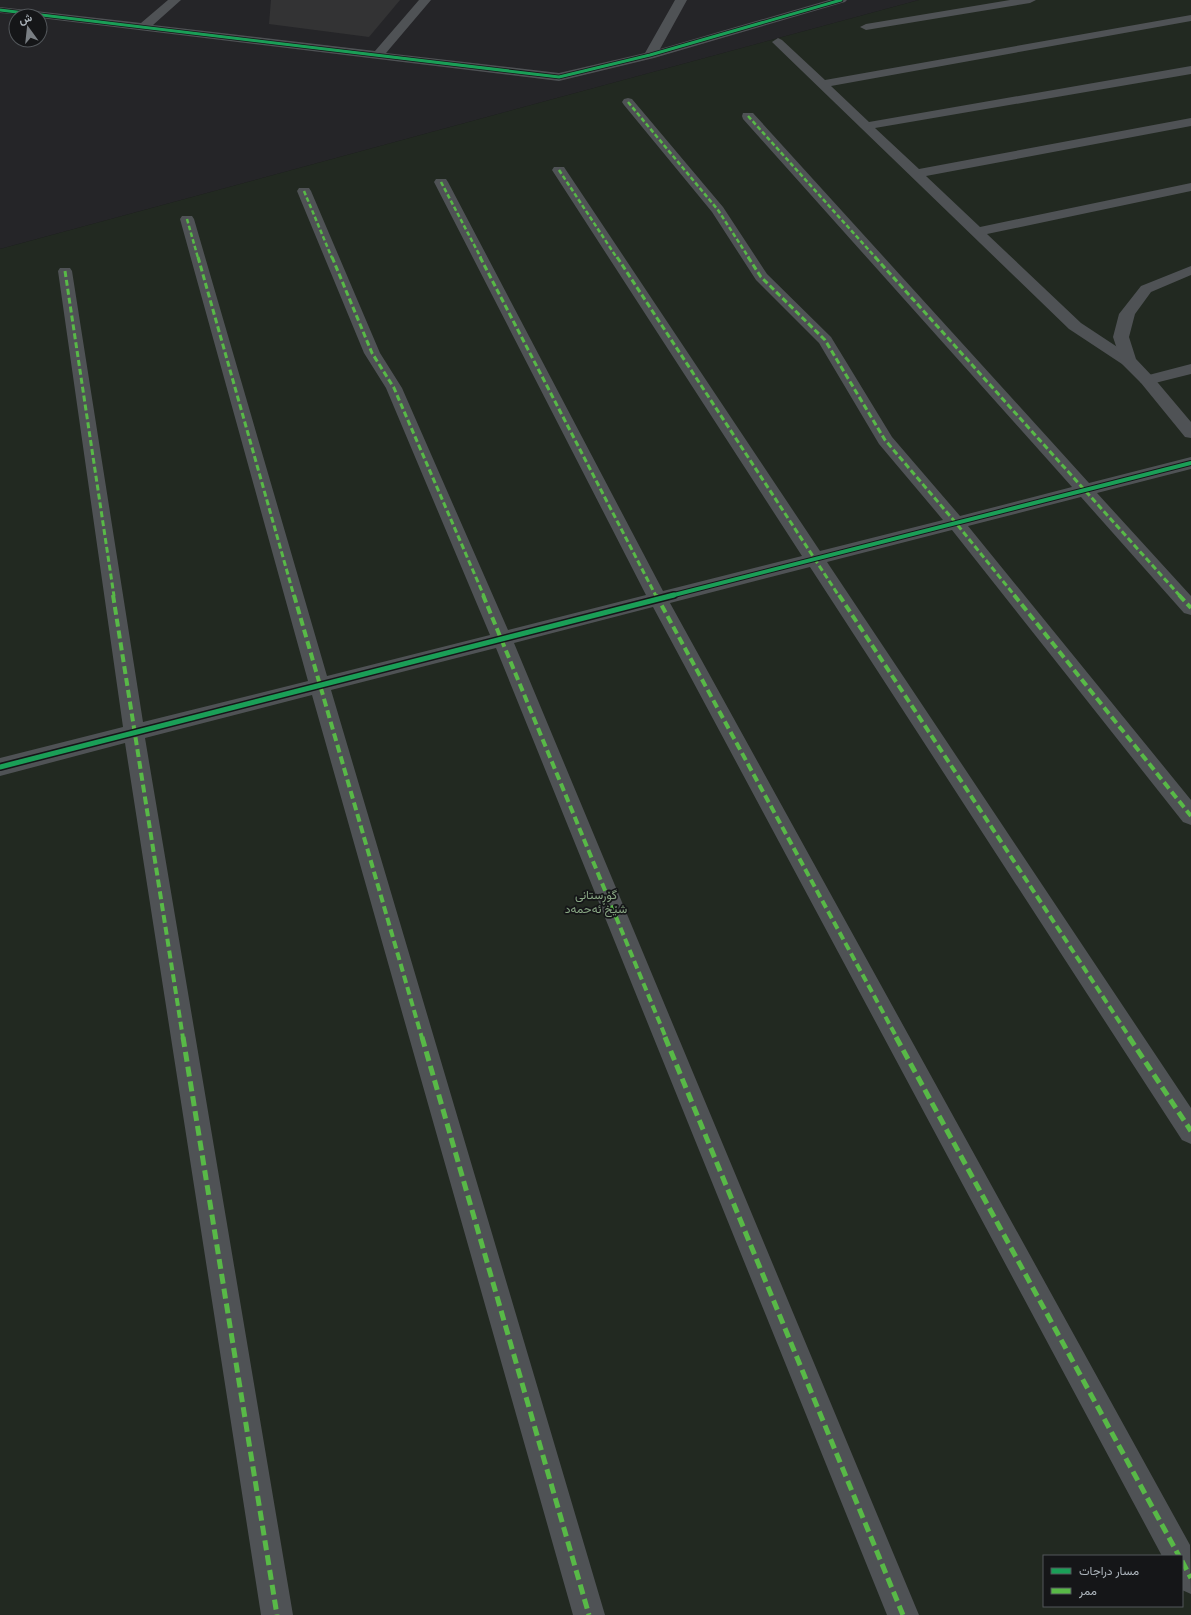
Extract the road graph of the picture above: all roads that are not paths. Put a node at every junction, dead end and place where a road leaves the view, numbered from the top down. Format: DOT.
graph roads {
  1 [pos="175,0"];
  2 [pos="425,0"];
  3 [pos="681,0"];
  4 [pos="840,0"];
  5 [pos="1030,0"];
  6 [pos="0,10"];
  7 [pos="1191,18"];
  8 [pos="866,26"];
  9 [pos="144,27"];
  10 [pos="778,42"];
  11 [pos="378,55"];
  12 [pos="650,55"];
  13 [pos="1191,70"];
  14 [pos="822,84"];
  15 [pos="628,102"];
  16 [pos="748,116"];
  17 [pos="1191,122"];
  18 [pos="865,126"];
  19 [pos="559,170"];
  20 [pos="915,174"];
  21 [pos="441,182"];
  22 [pos="1191,187"];
  23 [pos="304,191"];
  24 [pos="187,219"];
  25 [pos="977,232"];
  26 [pos="1191,270"];
  27 [pos="65,271"];
  28 [pos="1128,361"];
  29 [pos="1191,369"];
  30 [pos="1147,380"];
  31 [pos="1191,433"];
  32 [pos="1191,463"];
  33 [pos="1085,490"];
  34 [pos="956,523"];
  35 [pos="814,560"];
  36 [pos="658,599"];
  37 [pos="1191,608"];
  38 [pos="502,639"];
  39 [pos="320,686"];
  40 [pos="134,733"];
  41 [pos="0,768"];
  42 [pos="1191,816"];
  43 [pos="1191,1131"];
  44 [pos="1178,1555"];
  45 [pos="1183,1563"];
  46 [pos="1191,1578"];
  47 [pos="277,1615"];
  48 [pos="589,1615"];
  49 [pos="903,1615"];
  1 -- 9 [label="street"];
  2 -- 11 [label="street"];
  3 -- 12 [label="street"];
  4 -- 12 [label="street"];
  5 -- 8 [label="street"];
  6 -- 9 [label="street"];
  7 -- 14 [label="street"];
  9 -- 11 [label="street"];
  10 -- 14 [label="street"];
  11 -- 12 [label="street"];
  13 -- 18 [label="street"];
  14 -- 18 [label="street"];
  15 -- 34 [label="street"];
  16 -- 33 [label="street"];
  17 -- 20 [label="street"];
  18 -- 20 [label="street"];
  19 -- 35 [label="street"];
  20 -- 25 [label="street"];
  21 -- 36 [label="street"];
  22 -- 25 [label="street"];
  23 -- 38 [label="street"];
  24 -- 39 [label="street"];
  25 -- 28 [label="street"];
  26 -- 28 [label="street"];
  27 -- 40 [label="street"];
  28 -- 30 [label="street"];
  29 -- 30 [label="street"];
  30 -- 31 [label="street"];
  32 -- 33 [label="street"];
  33 -- 34 [label="street"];
  33 -- 37 [label="street"];
  34 -- 35 [label="street"];
  34 -- 42 [label="street"];
  35 -- 36 [label="street"];
  35 -- 43 [label="street"];
  36 -- 38 [label="street"];
  36 -- 44 [label="street"];
  38 -- 39 [label="street"];
  38 -- 49 [label="street"];
  39 -- 40 [label="street"];
  39 -- 48 [label="street"];
  40 -- 41 [label="street"];
  40 -- 47 [label="street"];
  45 -- 46 [label="street"];
}
